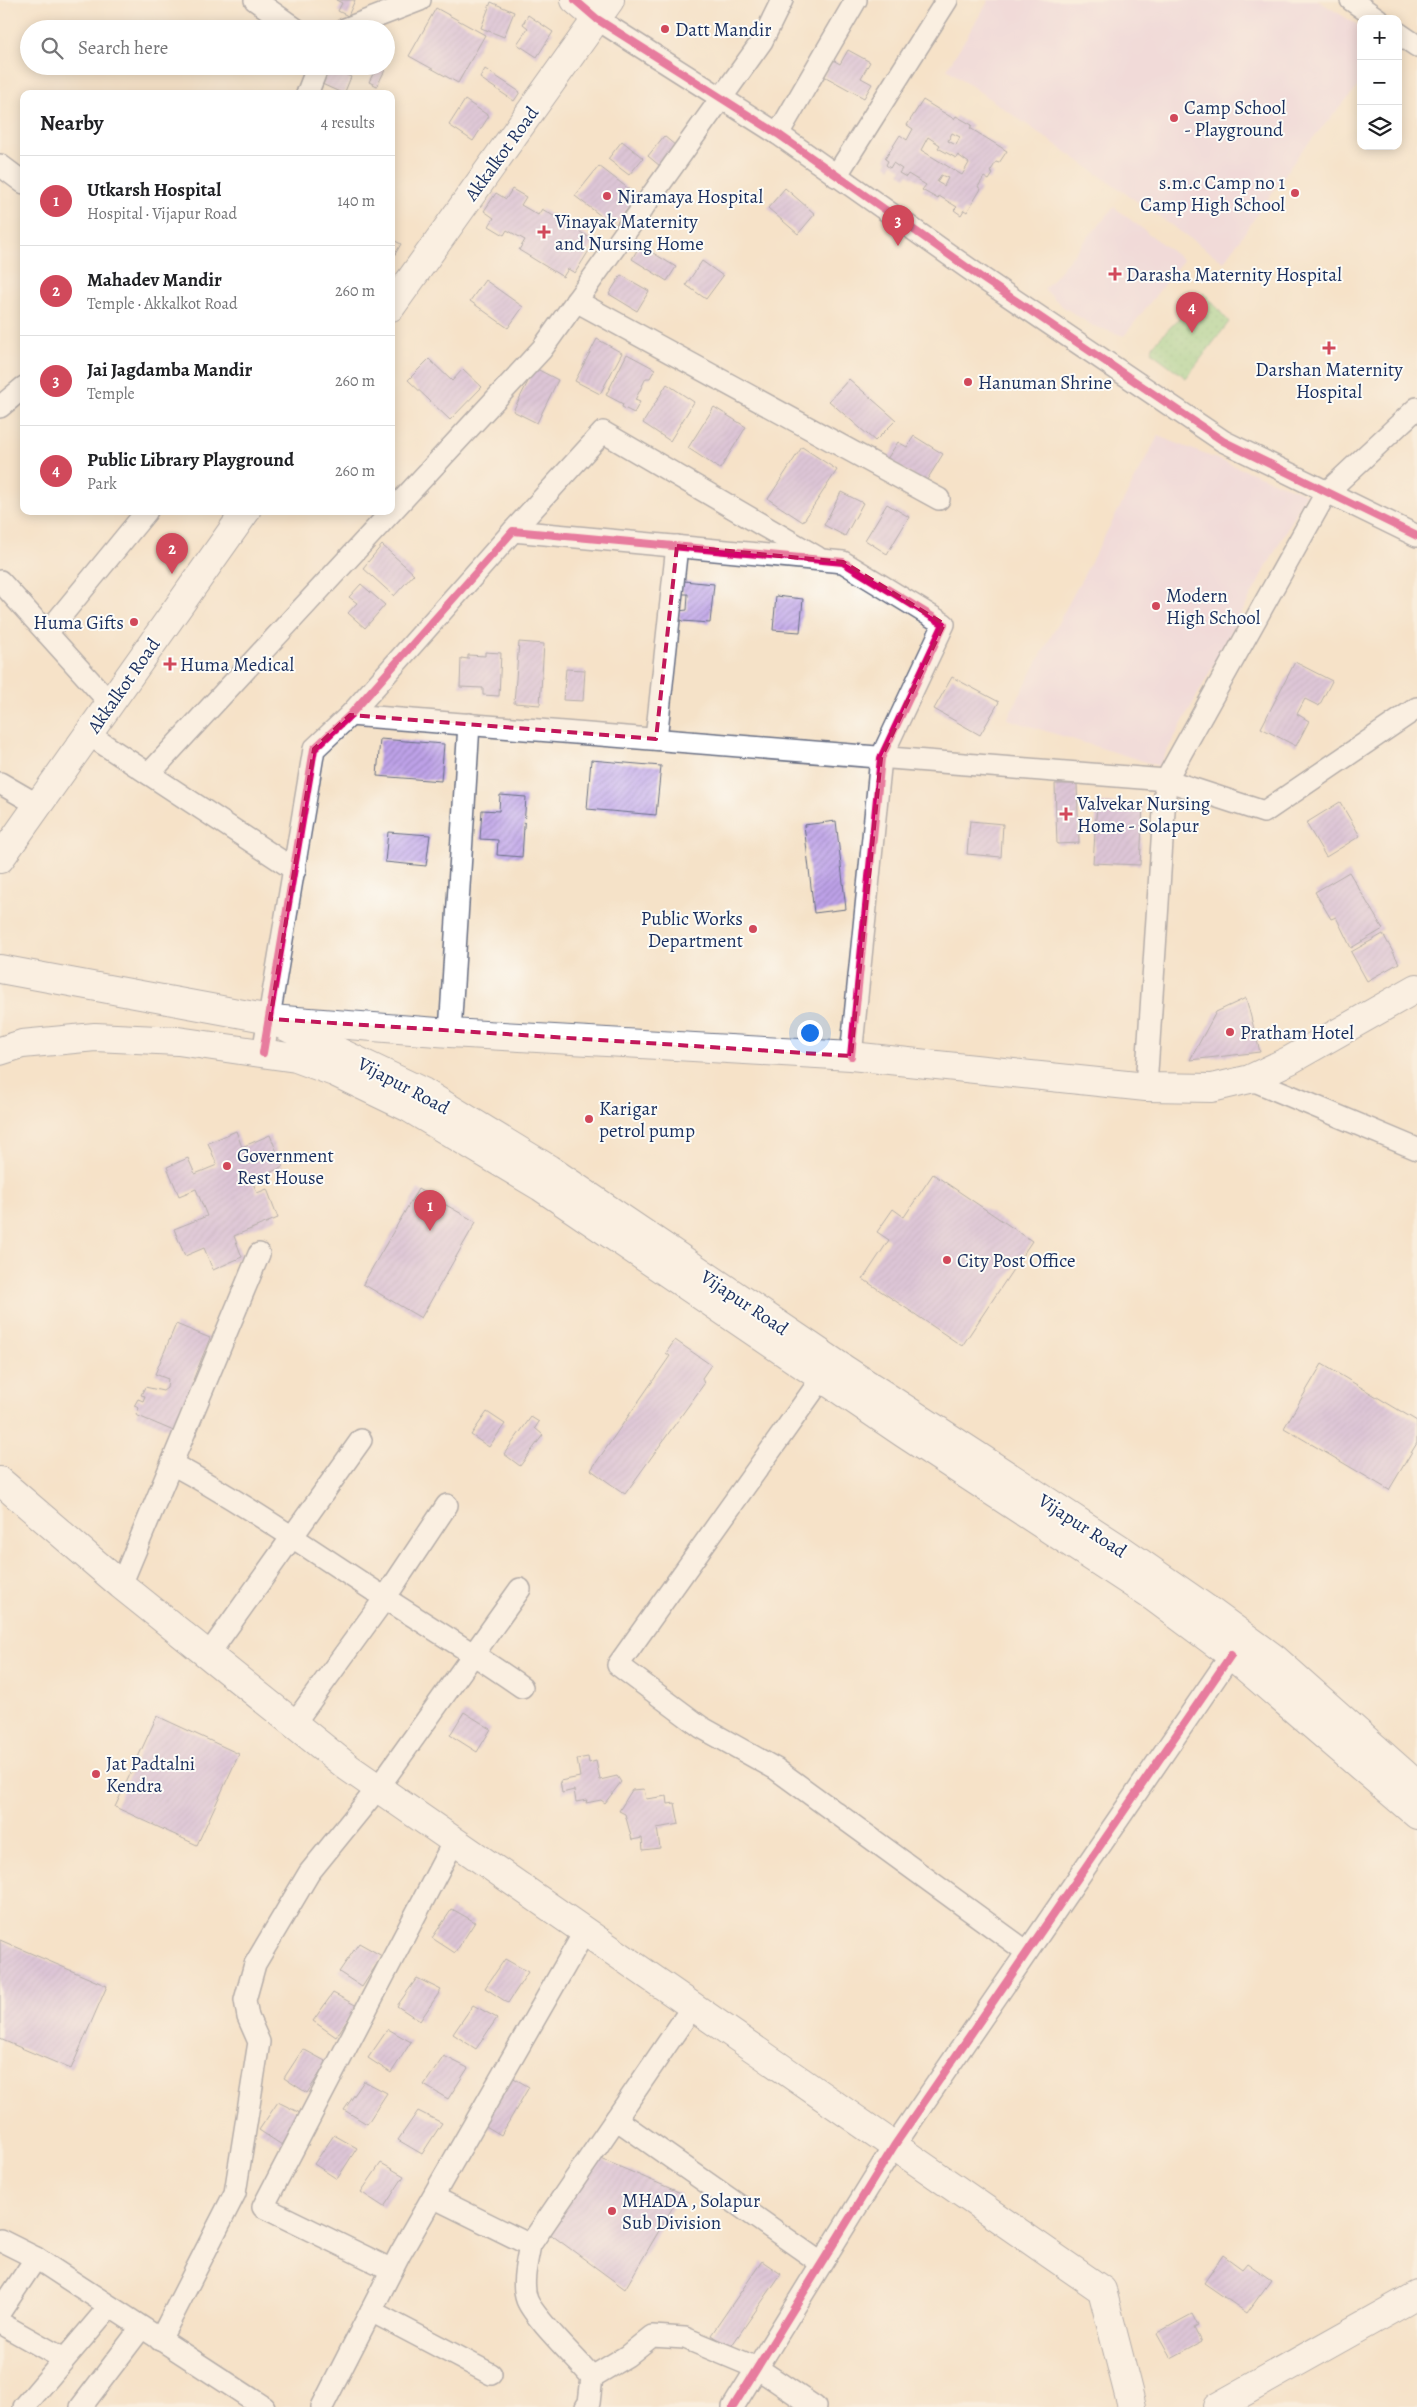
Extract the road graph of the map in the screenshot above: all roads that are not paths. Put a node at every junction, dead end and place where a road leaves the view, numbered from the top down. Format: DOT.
graph roads {
  1 [pos="255,0"];
  2 [pos="420,0"];
  3 [pos="575,0"];
  4 [pos="782,0"];
  5 [pos="856,0"];
  6 [pos="947,0"];
  7 [pos="1351,0"];
  8 [pos="603,9"];
  9 [pos="1372,15"];
  10 [pos="283,20"];
  11 [pos="368,20"];
  12 [pos="1402,36"];
  13 [pos="1417,46"];
  14 [pos="314,75"];
  15 [pos="309,90"];
  16 [pos="722,100"];
  17 [pos="778,134"];
  18 [pos="0,165"];
  19 [pos="836,176"];
  20 [pos="20,180"];
  21 [pos="395,300"];
  22 [pos="576,301"];
  23 [pos="20,390"];
  24 [pos="0,407"];
  25 [pos="1417,408"];
  26 [pos="1326,492"];
  27 [pos="939,499"];
  28 [pos="395,508"];
  29 [pos="144,515"];
  30 [pos="243,515"];
  31 [pos="388,515"];
  32 [pos="513,531"];
  33 [pos="1417,536"];
  34 [pos="677,546"];
  35 [pos="823,560"];
  36 [pos="0,581"];
  37 [pos="47,633"];
  38 [pos="110,703"];
  39 [pos="1417,708"];
  40 [pos="350,715"];
  41 [pos="469,724"];
  42 [pos="88,734"];
  43 [pos="656,739"];
  44 [pos="881,758"];
  45 [pos="149,774"];
  46 [pos="1166,780"];
  47 [pos="0,783"];
  48 [pos="38,804"];
  49 [pos="0,859"];
  50 [pos="295,870"];
  51 [pos="0,970"];
  52 [pos="1417,988"];
  53 [pos="270,1019"];
  54 [pos="450,1033"];
  55 [pos="0,1051"];
  56 [pos="264,1053"];
  57 [pos="851,1056"];
  58 [pos="1250,1079"];
  59 [pos="1146,1087"];
  60 [pos="1417,1149"];
  61 [pos="259,1254"];
  62 [pos="822,1378"];
  63 [pos="361,1440"];
  64 [pos="172,1464"];
  65 [pos="0,1481"];
  66 [pos="447,1505"];
  67 [pos="293,1537"];
  68 [pos="121,1585"];
  69 [pos="520,1589"];
  70 [pos="385,1598"];
  71 [pos="474,1653"];
  72 [pos="208,1655"];
  73 [pos="1232,1655"];
  74 [pos="522,1687"];
  75 [pos="293,1725"];
  76 [pos="1417,1785"];
  77 [pos="378,1788"];
  78 [pos="1417,1815"];
  79 [pos="454,1841"];
  80 [pos="585,1931"];
  81 [pos="1028,1952"];
  82 [pos="693,2006"];
  83 [pos="616,2119"];
  84 [pos="894,2146"];
  85 [pos="432,2197"];
  86 [pos="0,2240"];
  87 [pos="530,2245"];
  88 [pos="36,2258"];
  89 [pos="821,2264"];
  90 [pos="392,2270"];
  91 [pos="1417,2295"];
  92 [pos="109,2307"];
  93 [pos="371,2311"];
  94 [pos="0,2312"];
  95 [pos="0,2323"];
  96 [pos="141,2328"];
  97 [pos="160,2340"];
  98 [pos="64,2359"];
  99 [pos="757,2368"];
  100 [pos="491,2374"];
  101 [pos="592,2377"];
  102 [pos="250,2404"];
  103 [pos="24,2407"];
  104 [pos="81,2407"];
  105 [pos="322,2407"];
  106 [pos="586,2407"];
  107 [pos="733,2407"];
  108 [pos="815,2407"];
  109 [pos="1132,2407"];
  110 [pos="1217,2407"];
  1 -- 10 [label="street"];
  2 -- 11 [label="street"];
  3 -- 8 [label="main road"];
  4 -- 16 [label="street"];
  5 -- 17 [label="street"];
  6 -- 19 [label="street"];
  7 -- 9 [label="street"];
  8 -- 16 [label="street"];
  8 -- 21 [label="main road, Akkalkot Road"];
  12 -- 13 [label="street"];
  14 -- 15 [label="street"];
  16 -- 17 [label="street"];
  16 -- 22 [label="street"];
  17 -- 19 [label="street"];
  18 -- 20 [label="street"];
  19 -- 26 [label="street"];
  22 -- 27 [label="street"];
  22 -- 28 [label="street"];
  23 -- 24 [label="street"];
  25 -- 26 [label="street"];
  26 -- 33 [label="street"];
  26 -- 46 [label="street"];
  29 -- 37 [label="street"];
  30 -- 38 [label="main road, Akkalkot Road"];
  31 -- 45 [label="street"];
  32 -- 34 [label="street"];
  32 -- 35 [label="street"];
  32 -- 40 [label="street"];
  34 -- 35 [label="street"];
  34 -- 43 [label="street"];
  35 -- 44 [label="street"];
  36 -- 37 [label="street"];
  37 -- 38 [label="street"];
  38 -- 42 [label="main road, Akkalkot Road"];
  39 -- 46 [label="street"];
  40 -- 41 [label="street"];
  40 -- 50 [label="street"];
  41 -- 43 [label="street"];
  41 -- 54 [label="street"];
  42 -- 45 [label="street"];
  42 -- 48 [label="main road, Akkalkot Road"];
  43 -- 44 [label="street"];
  44 -- 46 [label="street"];
  44 -- 57 [label="street"];
  45 -- 50 [label="street"];
  46 -- 59 [label="street"];
  47 -- 48 [label="street"];
  48 -- 49 [label="main road, Akkalkot Road"];
  50 -- 53 [label="street"];
  51 -- 53 [label="main road, Vijapur Road"];
  52 -- 58 [label="main road"];
  53 -- 54 [label="main road"];
  53 -- 56 [label="street"];
  53 -- 76 [label="main road, Vijapur Road"];
  54 -- 57 [label="main road"];
  55 -- 56 [label="main road, Vijapur Road"];
  56 -- 62 [label="main road, Vijapur Road"];
  57 -- 59 [label="main road"];
  58 -- 59 [label="main road"];
  58 -- 60 [label="street"];
  61 -- 64 [label="street"];
  62 -- 73 [label="main road, Vijapur Road"];
  62 -- 81 [label="street"];
  63 -- 67 [label="street"];
  64 -- 67 [label="street"];
  64 -- 68 [label="street"];
  65 -- 68 [label="main road"];
  66 -- 70 [label="street"];
  67 -- 70 [label="street"];
  67 -- 72 [label="street"];
  68 -- 72 [label="main road"];
  69 -- 71 [label="street"];
  70 -- 71 [label="street"];
  70 -- 75 [label="street"];
  71 -- 74 [label="street"];
  71 -- 77 [label="street"];
  72 -- 75 [label="main road"];
  73 -- 78 [label="main road, Vijapur Road"];
  73 -- 81 [label="street"];
  75 -- 77 [label="main road"];
  77 -- 79 [label="main road"];
  77 -- 97 [label="street"];
  79 -- 80 [label="main road"];
  79 -- 90 [label="street"];
  80 -- 82 [label="main road"];
  80 -- 85 [label="street"];
  81 -- 84 [label="street"];
  82 -- 83 [label="street"];
  82 -- 84 [label="main road"];
  83 -- 87 [label="street"];
  83 -- 89 [label="street"];
  84 -- 89 [label="street"];
  84 -- 109 [label="main road"];
  85 -- 87 [label="street"];
  85 -- 90 [label="street"];
  86 -- 88 [label="street"];
  87 -- 101 [label="street"];
  88 -- 92 [label="street"];
  88 -- 94 [label="street"];
  89 -- 99 [label="street"];
  90 -- 93 [label="street"];
  91 -- 110 [label="main road"];
  92 -- 96 [label="street"];
  92 -- 98 [label="street"];
  93 -- 100 [label="street"];
  93 -- 105 [label="street"];
  95 -- 98 [label="street"];
  96 -- 97 [label="street"];
  96 -- 104 [label="street"];
  97 -- 102 [label="street"];
  98 -- 103 [label="street"];
  99 -- 101 [label="street"];
  99 -- 107 [label="street"];
  99 -- 108 [label="street"];
  101 -- 106 [label="street"];
}
